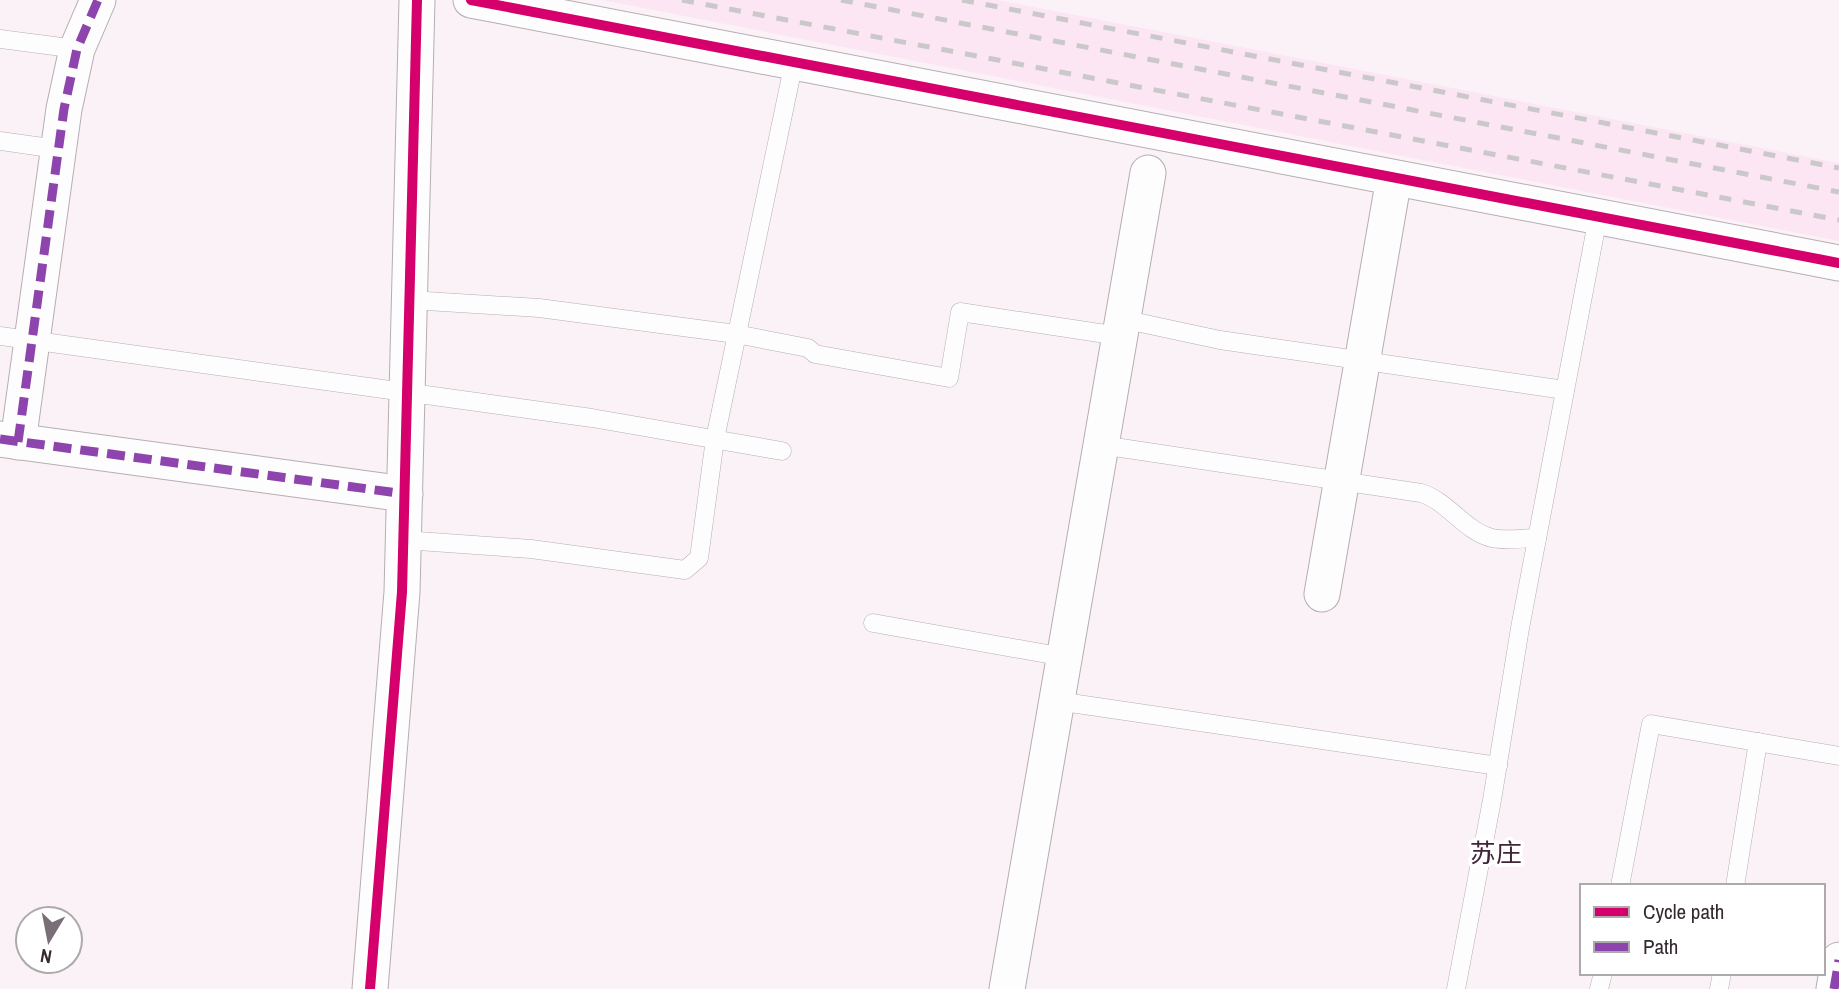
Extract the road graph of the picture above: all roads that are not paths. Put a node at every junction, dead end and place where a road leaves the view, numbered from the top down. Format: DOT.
graph roads {
  1 [pos="98,0"];
  2 [pos="417,0"];
  3 [pos="471,0"];
  4 [pos="0,39"];
  5 [pos="77,50"];
  6 [pos="794,62"];
  7 [pos="0,141"];
  8 [pos="57,149"];
  9 [pos="1148,173"];
  10 [pos="1394,178"];
  11 [pos="1598,217"];
  12 [pos="1839,263"];
  13 [pos="410,300"];
  14 [pos="1121,328"];
  15 [pos="736,334"];
  16 [pos="15,338"];
  17 [pos="1363,359"];
  18 [pos="1565,390"];
  19 [pos="408,393"];
  20 [pos="715,439"];
  21 [pos="9,440"];
  22 [pos="1101,444"];
  23 [pos="782,451"];
  24 [pos="1342,480"];
  25 [pos="405,494"];
  26 [pos="1537,538"];
  27 [pos="404,540"];
  28 [pos="1322,594"];
  29 [pos="873,623"];
  30 [pos="1064,657"];
  31 [pos="1057,701"];
  32 [pos="1758,743"];
  33 [pos="1839,756"];
  34 [pos="1498,766"];
  35 [pos="1620,884"];
  36 [pos="1735,884"];
  37 [pos="1839,960"];
  38 [pos="370,989"];
  39 [pos="1007,989"];
  40 [pos="1456,989"];
  41 [pos="1834,989"];
  1 -- 5 [label="street"];
  2 -- 13 [label="street"];
  3 -- 6 [label="street"];
  4 -- 5 [label="lane"];
  5 -- 8 [label="street"];
  6 -- 10 [label="street"];
  6 -- 15 [label="lane"];
  7 -- 8 [label="lane"];
  8 -- 16 [label="street"];
  9 -- 14 [label="street"];
  10 -- 11 [label="street"];
  10 -- 17 [label="street"];
  11 -- 12 [label="street"];
  11 -- 18 [label="lane"];
  13 -- 15 [label="lane"];
  13 -- 19 [label="street"];
  14 -- 15 [label="lane"];
  14 -- 17 [label="lane"];
  14 -- 22 [label="street"];
  15 -- 20 [label="lane"];
  16 -- 19 [label="lane"];
  16 -- 21 [label="street"];
  17 -- 18 [label="lane"];
  17 -- 24 [label="street"];
  18 -- 26 [label="lane"];
  19 -- 20 [label="lane"];
  19 -- 25 [label="street"];
  20 -- 23 [label="lane"];
  20 -- 27 [label="lane"];
  21 -- 25 [label="street"];
  22 -- 24 [label="lane"];
  22 -- 30 [label="street"];
  24 -- 26 [label="lane"];
  24 -- 28 [label="street"];
  25 -- 27 [label="street"];
  26 -- 34 [label="lane"];
  27 -- 38 [label="street"];
  29 -- 30 [label="lane"];
  30 -- 31 [label="street"];
  31 -- 34 [label="lane"];
  31 -- 39 [label="street"];
  32 -- 33 [label="lane"];
  32 -- 35 [label="lane"];
  32 -- 36 [label="lane"];
  34 -- 40 [label="lane"];
  37 -- 41 [label="street"];
}
